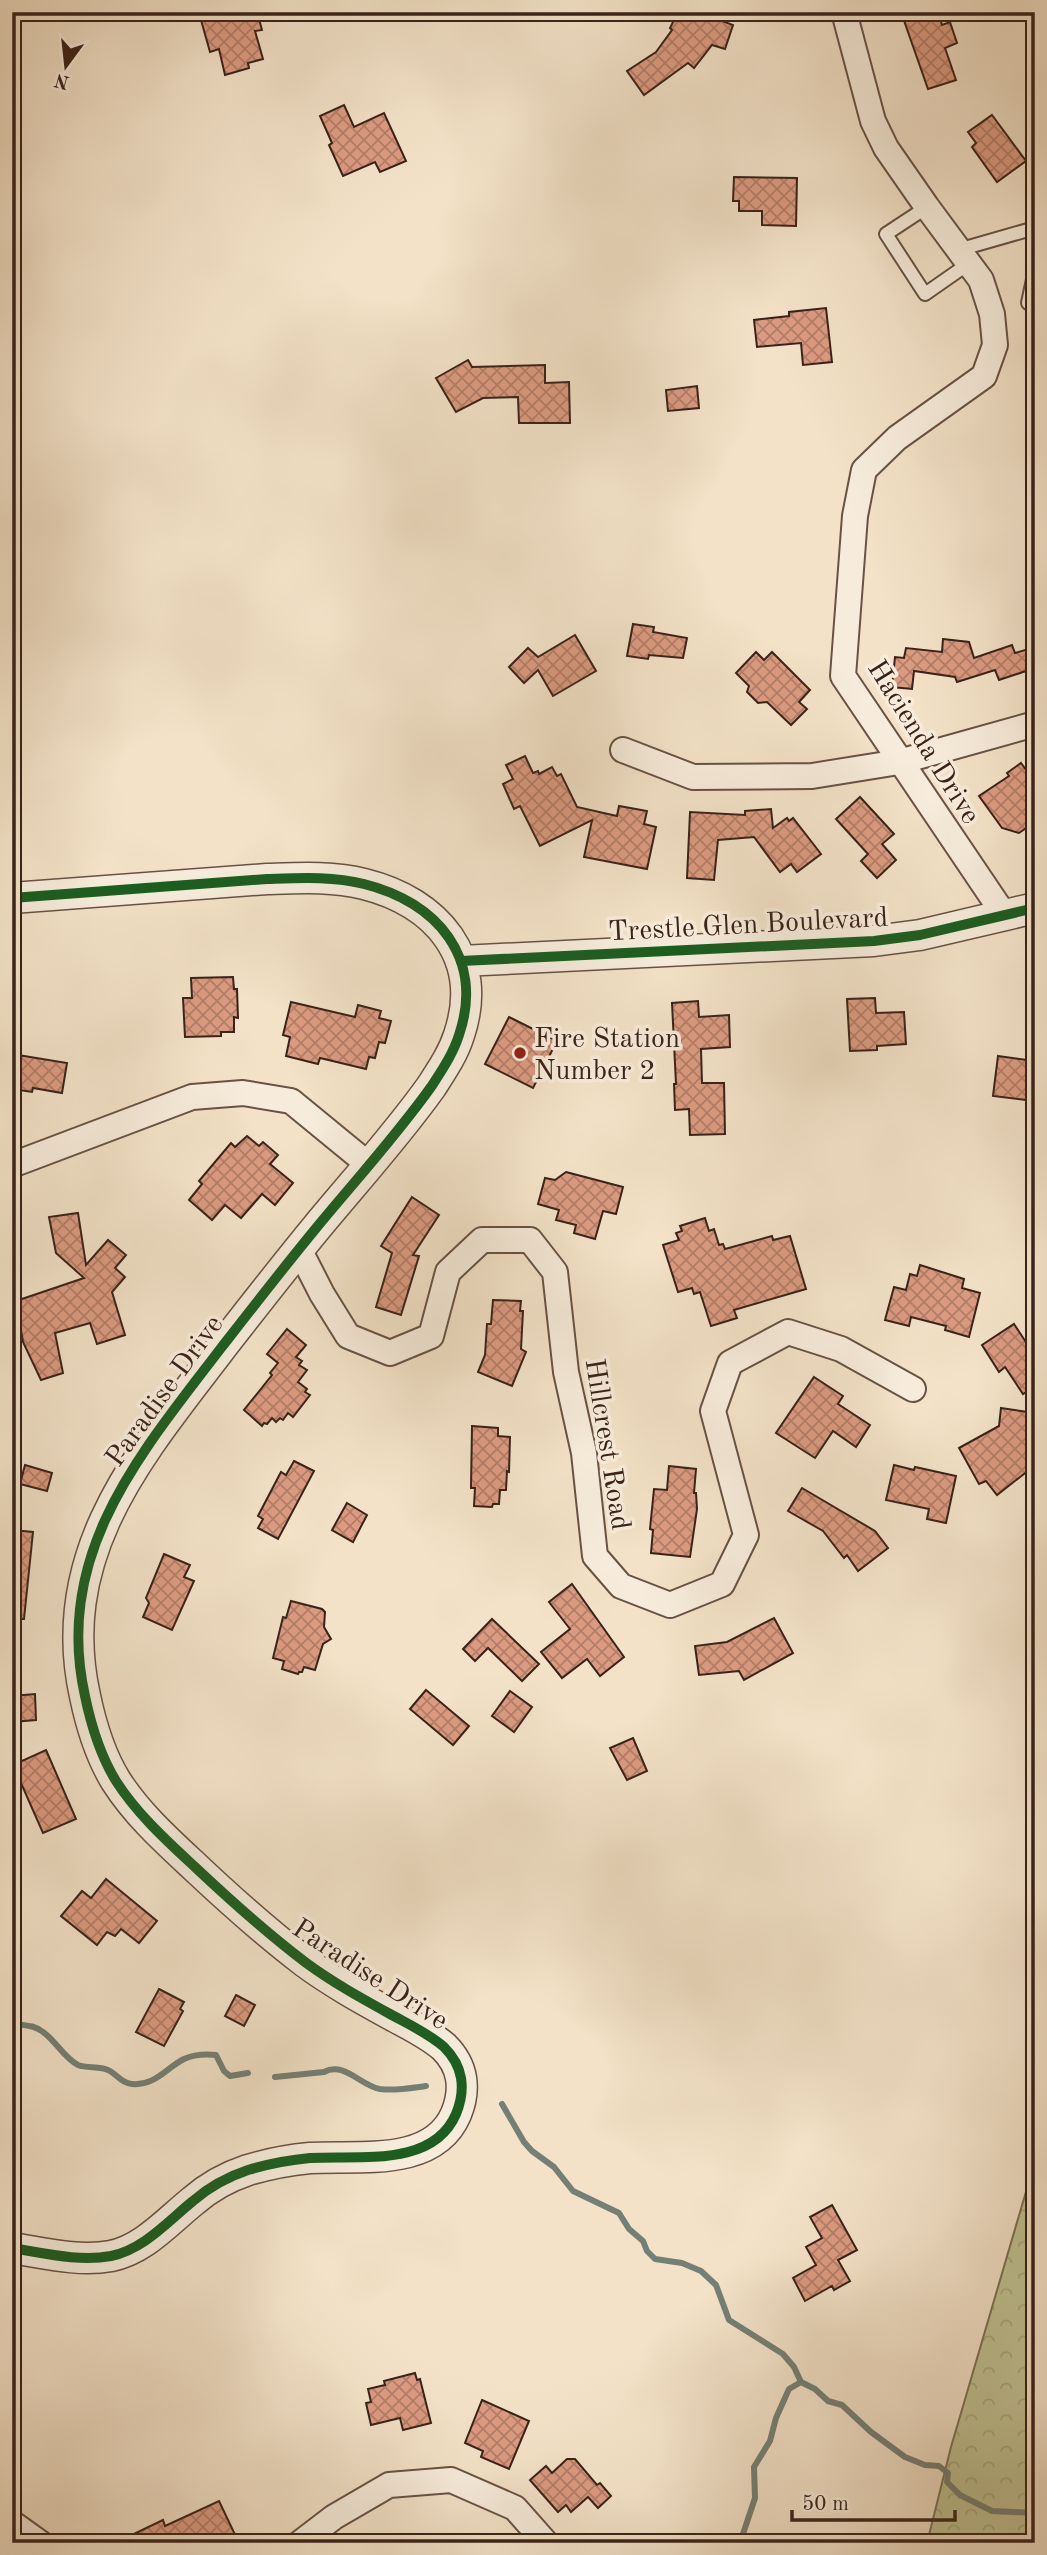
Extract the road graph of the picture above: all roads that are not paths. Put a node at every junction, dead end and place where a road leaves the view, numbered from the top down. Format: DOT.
graph roads {
  1 [pos="844,12"];
  2 [pos="927,207"];
  3 [pos="1035,228"];
  4 [pos="963,257"];
  5 [pos="1035,270"];
  6 [pos="1028,303"];
  7 [pos="1035,724"];
  8 [pos="624,750"];
  9 [pos="899,762"];
  10 [pos="12,898"];
  11 [pos="1035,908"];
  12 [pos="1005,916"];
  13 [pos="461,961"];
  14 [pos="12,1165"];
  15 [pos="369,1165"];
  16 [pos="299,1249"];
  17 [pos="913,1389"];
  18 [pos="12,2248"];
  19 [pos="12,2523"];
  20 [pos="40,2543"];
  21 [pos="300,2543"];
  22 [pos="546,2543"];
  1 -- 2 [label="street, Hacienda Drive"];
  2 -- 4 [label="street, Hacienda Drive"];
  2 -- 4 [label="lane"];
  3 -- 4 [label="lane"];
  4 -- 9 [label="street, Hacienda Drive"];
  5 -- 6 [label="lane"];
  7 -- 9 [label="street"];
  8 -- 9 [label="street"];
  9 -- 12 [label="street, Hacienda Drive"];
  10 -- 13 [label="street, Paradise Drive"];
  11 -- 12 [label="street, Trestle Glen Boulevard"];
  12 -- 13 [label="street, Trestle Glen Boulevard"];
  13 -- 15 [label="street, Paradise Drive"];
  14 -- 15 [label="street"];
  15 -- 16 [label="street, Paradise Drive"];
  16 -- 17 [label="street, Hillcrest Road"];
  16 -- 18 [label="street, Paradise Drive"];
  19 -- 20 [label="street"];
  21 -- 22 [label="street"];
}
